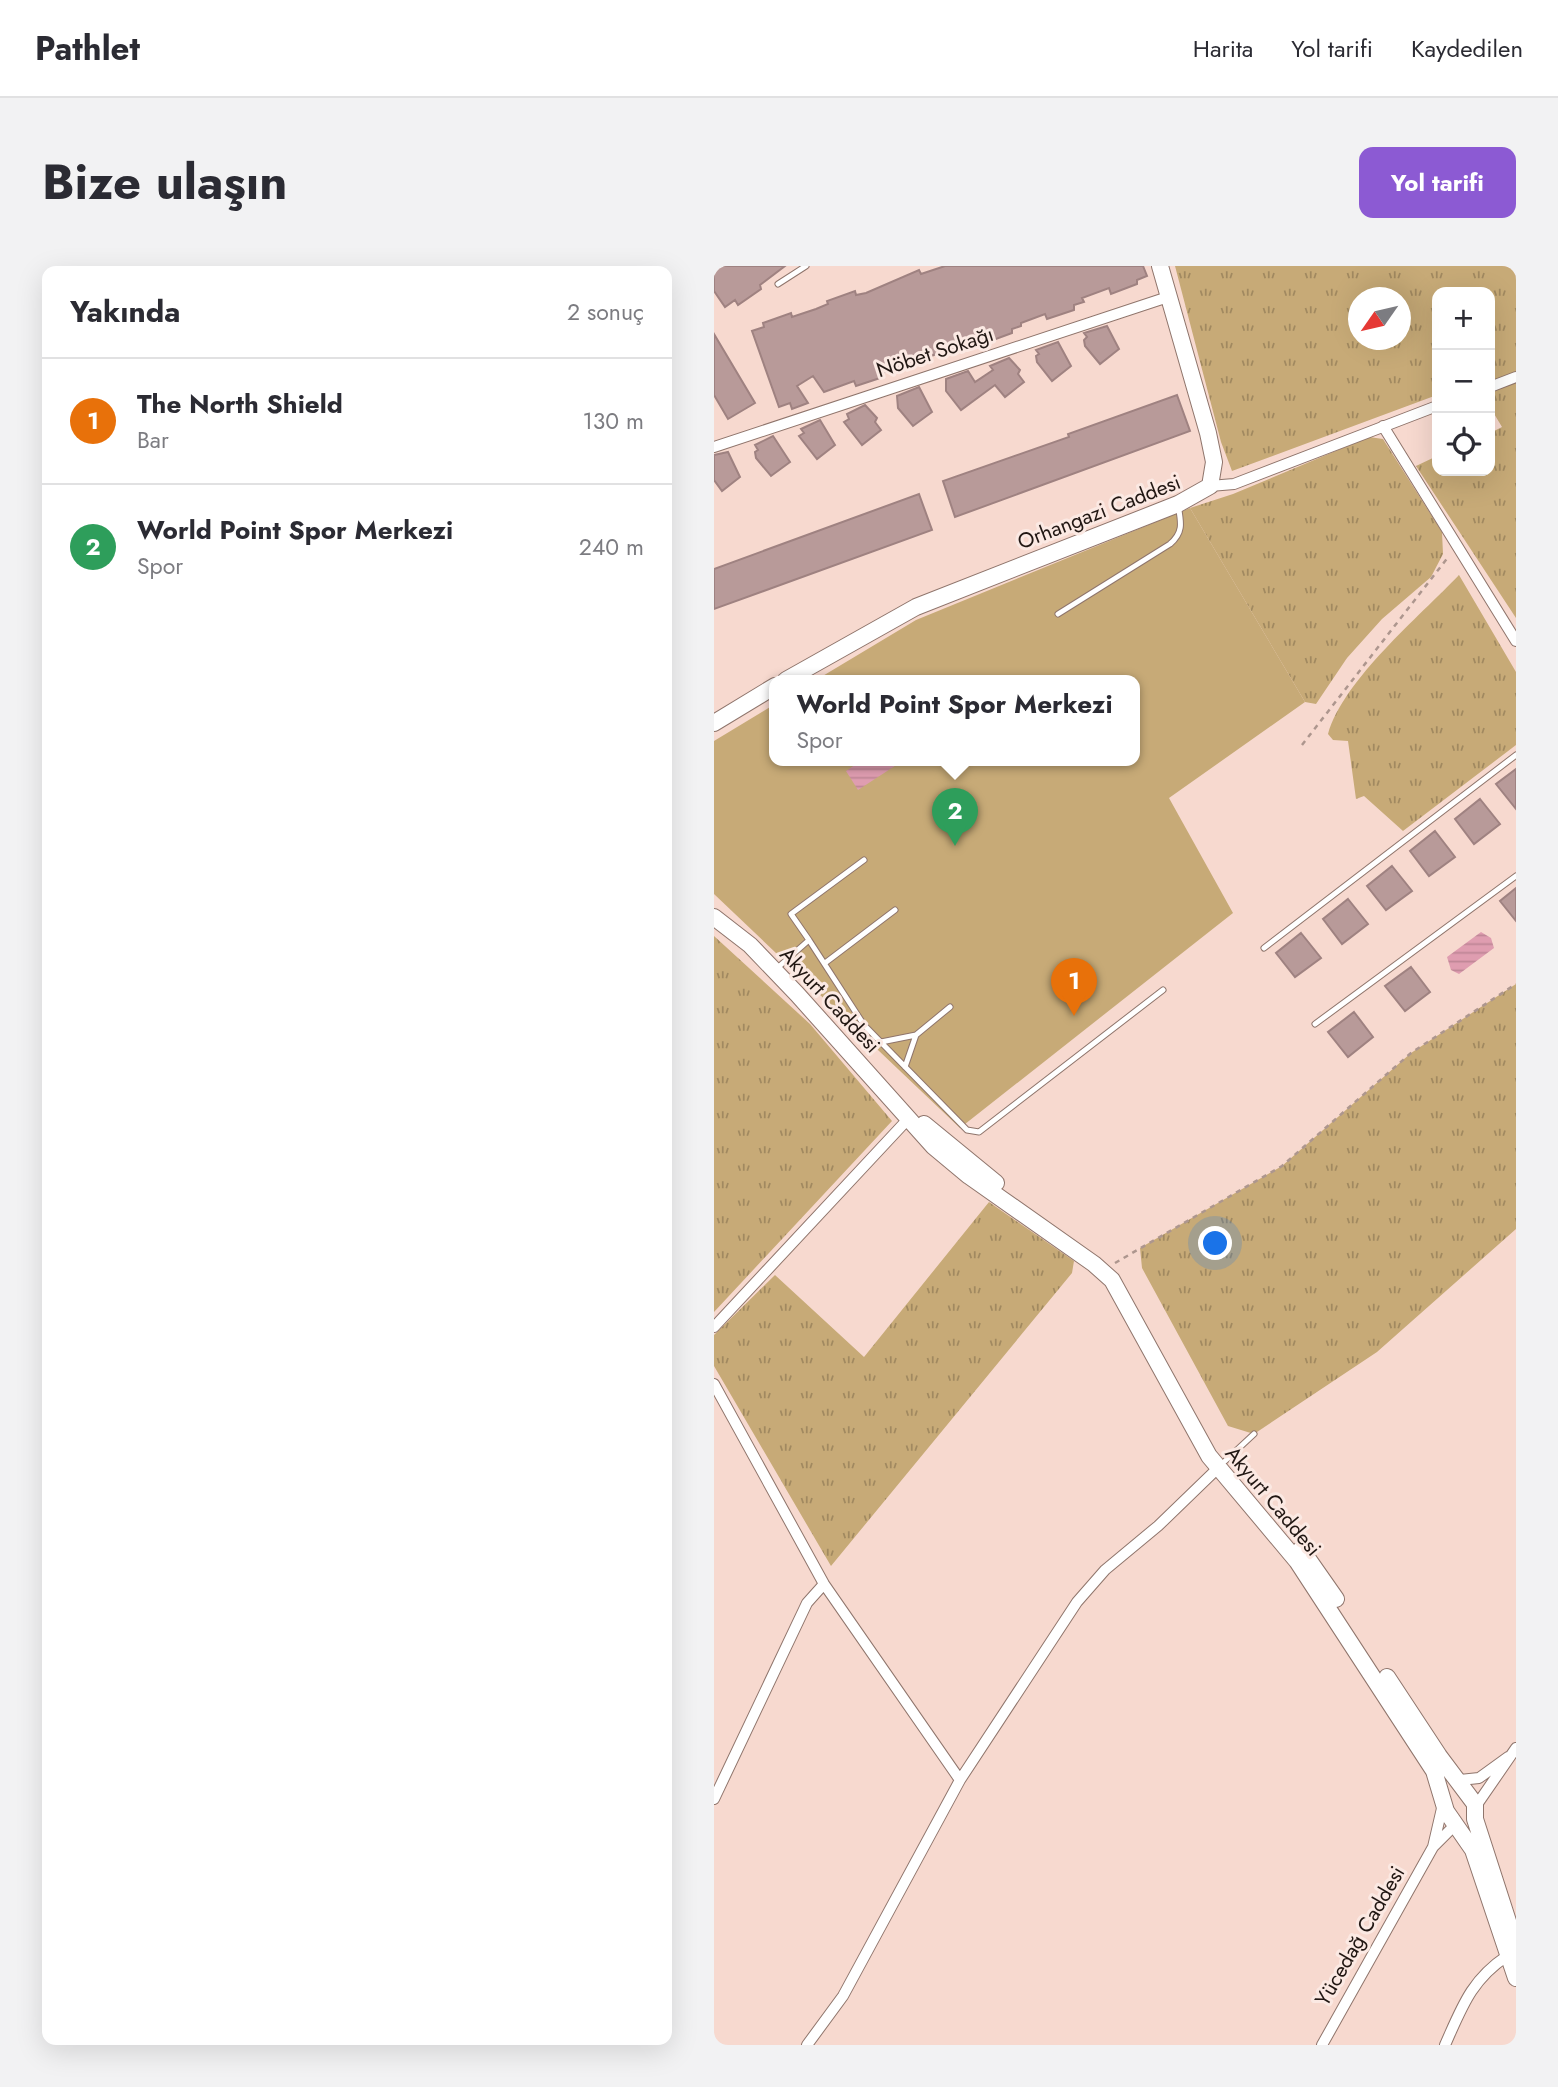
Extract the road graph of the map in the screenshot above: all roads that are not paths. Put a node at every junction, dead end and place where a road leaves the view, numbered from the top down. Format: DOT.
graph roads {
  1 [pos="806,266"];
  2 [pos="1160,266"];
  3 [pos="778,284"];
  4 [pos="1168,297"];
  5 [pos="1516,377"];
  6 [pos="1495,385"];
  7 [pos="1432,408"];
  8 [pos="1384,426"];
  9 [pos="714,447"];
  10 [pos="1210,486"];
  11 [pos="1178,504"];
  12 [pos="1058,614"];
  13 [pos="1516,641"];
  14 [pos="795,675"];
  15 [pos="769,690"];
  16 [pos="714,723"];
  17 [pos="1516,755"];
  18 [pos="864,860"];
  19 [pos="1516,876"];
  20 [pos="895,910"];
  21 [pos="714,917"];
  22 [pos="809,940"];
  23 [pos="1264,948"];
  24 [pos="825,963"];
  25 [pos="775,971"];
  26 [pos="1163,990"];
  27 [pos="950,1007"];
  28 [pos="1315,1024"];
  29 [pos="915,1035"];
  30 [pos="881,1042"];
  31 [pos="905,1067"];
  32 [pos="909,1118"];
  33 [pos="714,1327"];
  34 [pos="714,1384"];
  35 [pos="1254,1434"];
  36 [pos="1222,1465"];
  37 [pos="824,1584"];
  38 [pos="1516,1748"];
  39 [pos="1508,1757"];
  40 [pos="960,1780"];
  41 [pos="1460,1780"];
  42 [pos="1442,1796"];
  43 [pos="714,1799"];
  44 [pos="1475,1812"];
  45 [pos="1459,1826"];
  46 [pos="1433,1847"];
  47 [pos="1512,1951"];
  48 [pos="1516,1978"];
  49 [pos="807,2045"];
  50 [pos="1322,2045"];
  51 [pos="1445,2045"];
  1 -- 3 [label="lane"];
  2 -- 4 [label="street"];
  4 -- 9 [label="street, Nöbet Sokağı"];
  4 -- 10 [label="street"];
  5 -- 6 [label="street"];
  7 -- 8 [label="street, Orhangazi Caddesi"];
  8 -- 10 [label="street, Orhangazi Caddesi"];
  8 -- 13 [label="street"];
  10 -- 11 [label="street, Orhangazi Caddesi"];
  11 -- 12 [label="lane"];
  11 -- 14 [label="street, Orhangazi Caddesi"];
  15 -- 16 [label="street"];
  17 -- 23 [label="lane"];
  18 -- 22 [label="lane"];
  19 -- 28 [label="lane"];
  20 -- 24 [label="lane"];
  21 -- 25 [label="street, Akyurt Caddesi"];
  22 -- 24 [label="lane"];
  22 -- 25 [label="lane"];
  24 -- 30 [label="lane"];
  25 -- 32 [label="street, Akyurt Caddesi"];
  26 -- 31 [label="lane"];
  27 -- 29 [label="lane"];
  29 -- 30 [label="lane"];
  29 -- 31 [label="lane"];
  30 -- 31 [label="lane"];
  32 -- 33 [label="street"];
  32 -- 36 [label="street, Akyurt Caddesi"];
  32 -- 36 [label="street, Akyurt Caddesi"];
  34 -- 37 [label="street"];
  35 -- 36 [label="lane"];
  36 -- 40 [label="street"];
  36 -- 41 [label="street, Akyurt Caddesi"];
  36 -- 42 [label="street, Akyurt Caddesi"];
  37 -- 40 [label="street"];
  37 -- 43 [label="street"];
  38 -- 39 [label="street"];
  39 -- 41 [label="street"];
  39 -- 44 [label="street"];
  40 -- 49 [label="street"];
  41 -- 42 [label="street"];
  41 -- 44 [label="street, Akyurt Caddesi"];
  42 -- 45 [label="street, Akyurt Caddesi"];
  42 -- 46 [label="street"];
  44 -- 45 [label="street"];
  44 -- 47 [label="street, Akyurt Caddesi"];
  45 -- 46 [label="street"];
  45 -- 47 [label="street, Akyurt Caddesi"];
  46 -- 50 [label="street, Yücedağ Caddesi"];
  47 -- 48 [label="street, Akyurt Caddesi"];
  47 -- 51 [label="street"];
}
